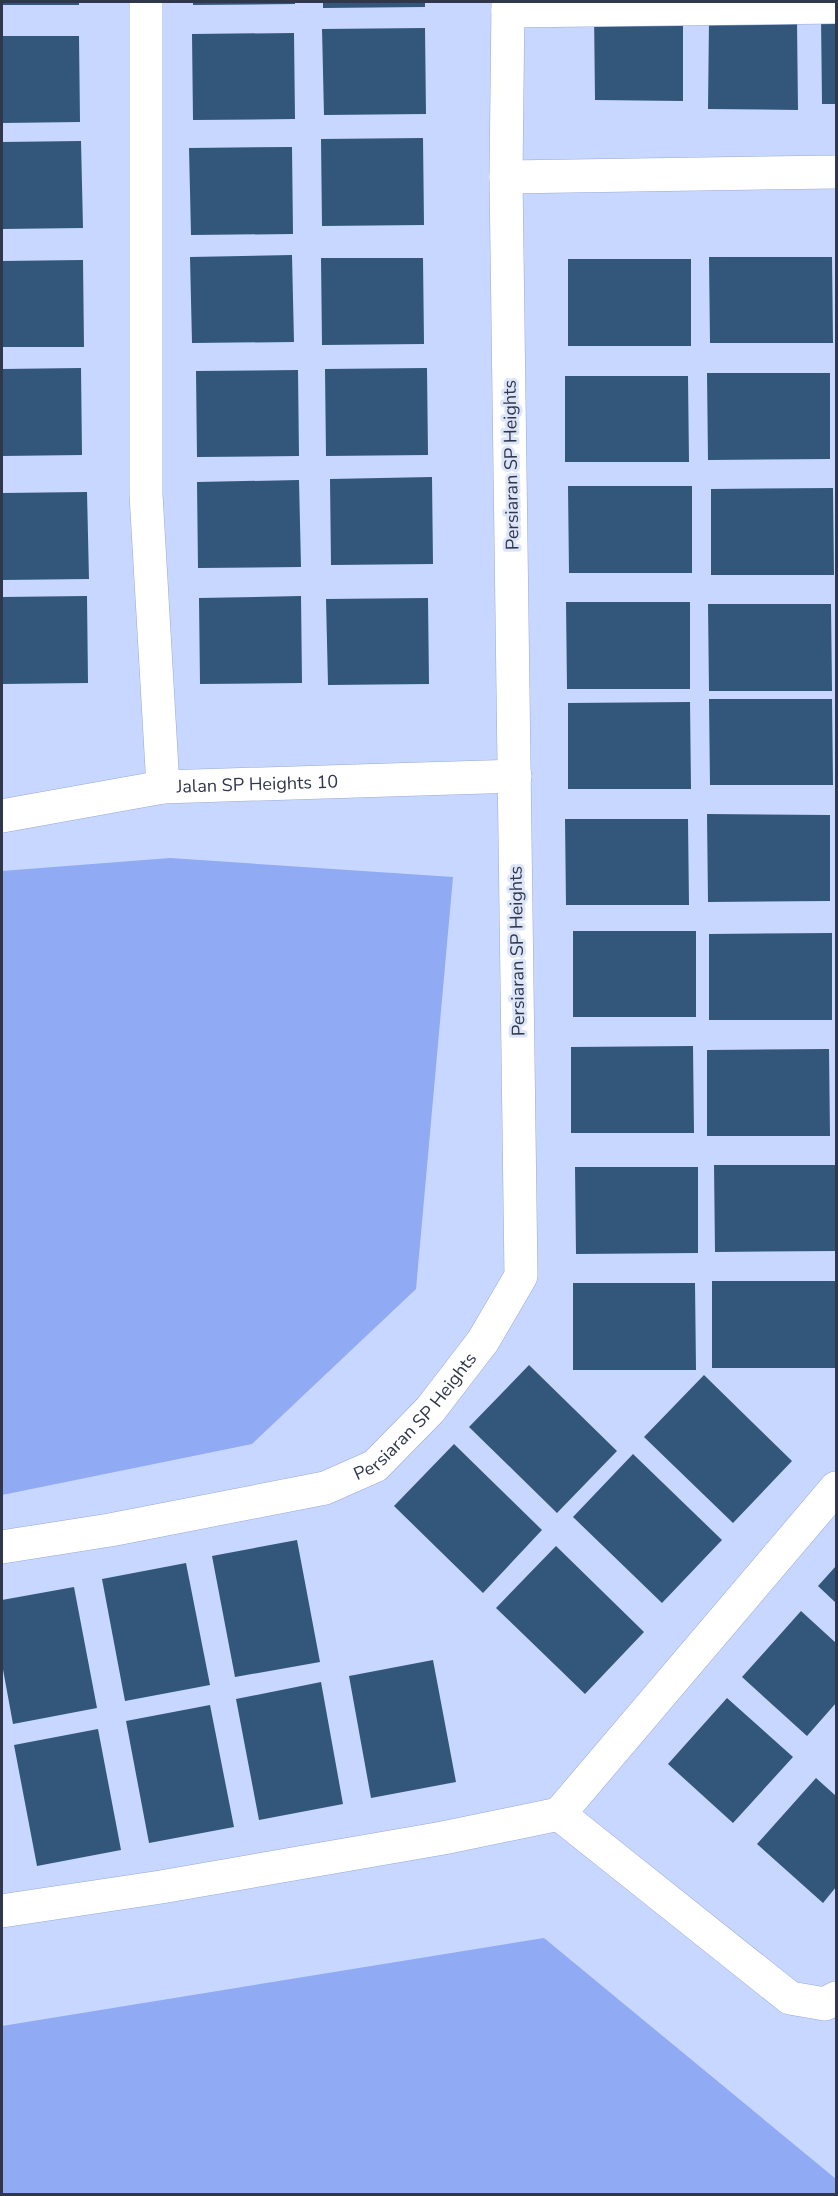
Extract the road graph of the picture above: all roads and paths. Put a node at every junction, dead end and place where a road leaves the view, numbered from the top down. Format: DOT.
graph roads {
  1 [pos="146,2"];
  2 [pos="508,6"];
  3 [pos="837,7"];
  4 [pos="837,172"];
  5 [pos="506,177"];
  6 [pos="515,776"];
  7 [pos="162,787"];
  8 [pos="2,816"];
  9 [pos="837,1488"];
  10 [pos="2,1546"];
  11 [pos="559,1814"];
  12 [pos="2,1911"];
  13 [pos="837,1998"];
  1 -- 7 [label="street"];
  2 -- 3 [label="street"];
  2 -- 5 [label="street, Persiaran SP Heights"];
  4 -- 5 [label="street"];
  5 -- 6 [label="street, Persiaran SP Heights"];
  6 -- 7 [label="street, Jalan SP Heights 10"];
  6 -- 10 [label="street, Persiaran SP Heights"];
  7 -- 8 [label="street, Jalan SP Heights 10"];
  9 -- 11 [label="street"];
  11 -- 12 [label="street"];
  11 -- 13 [label="street"];
}
